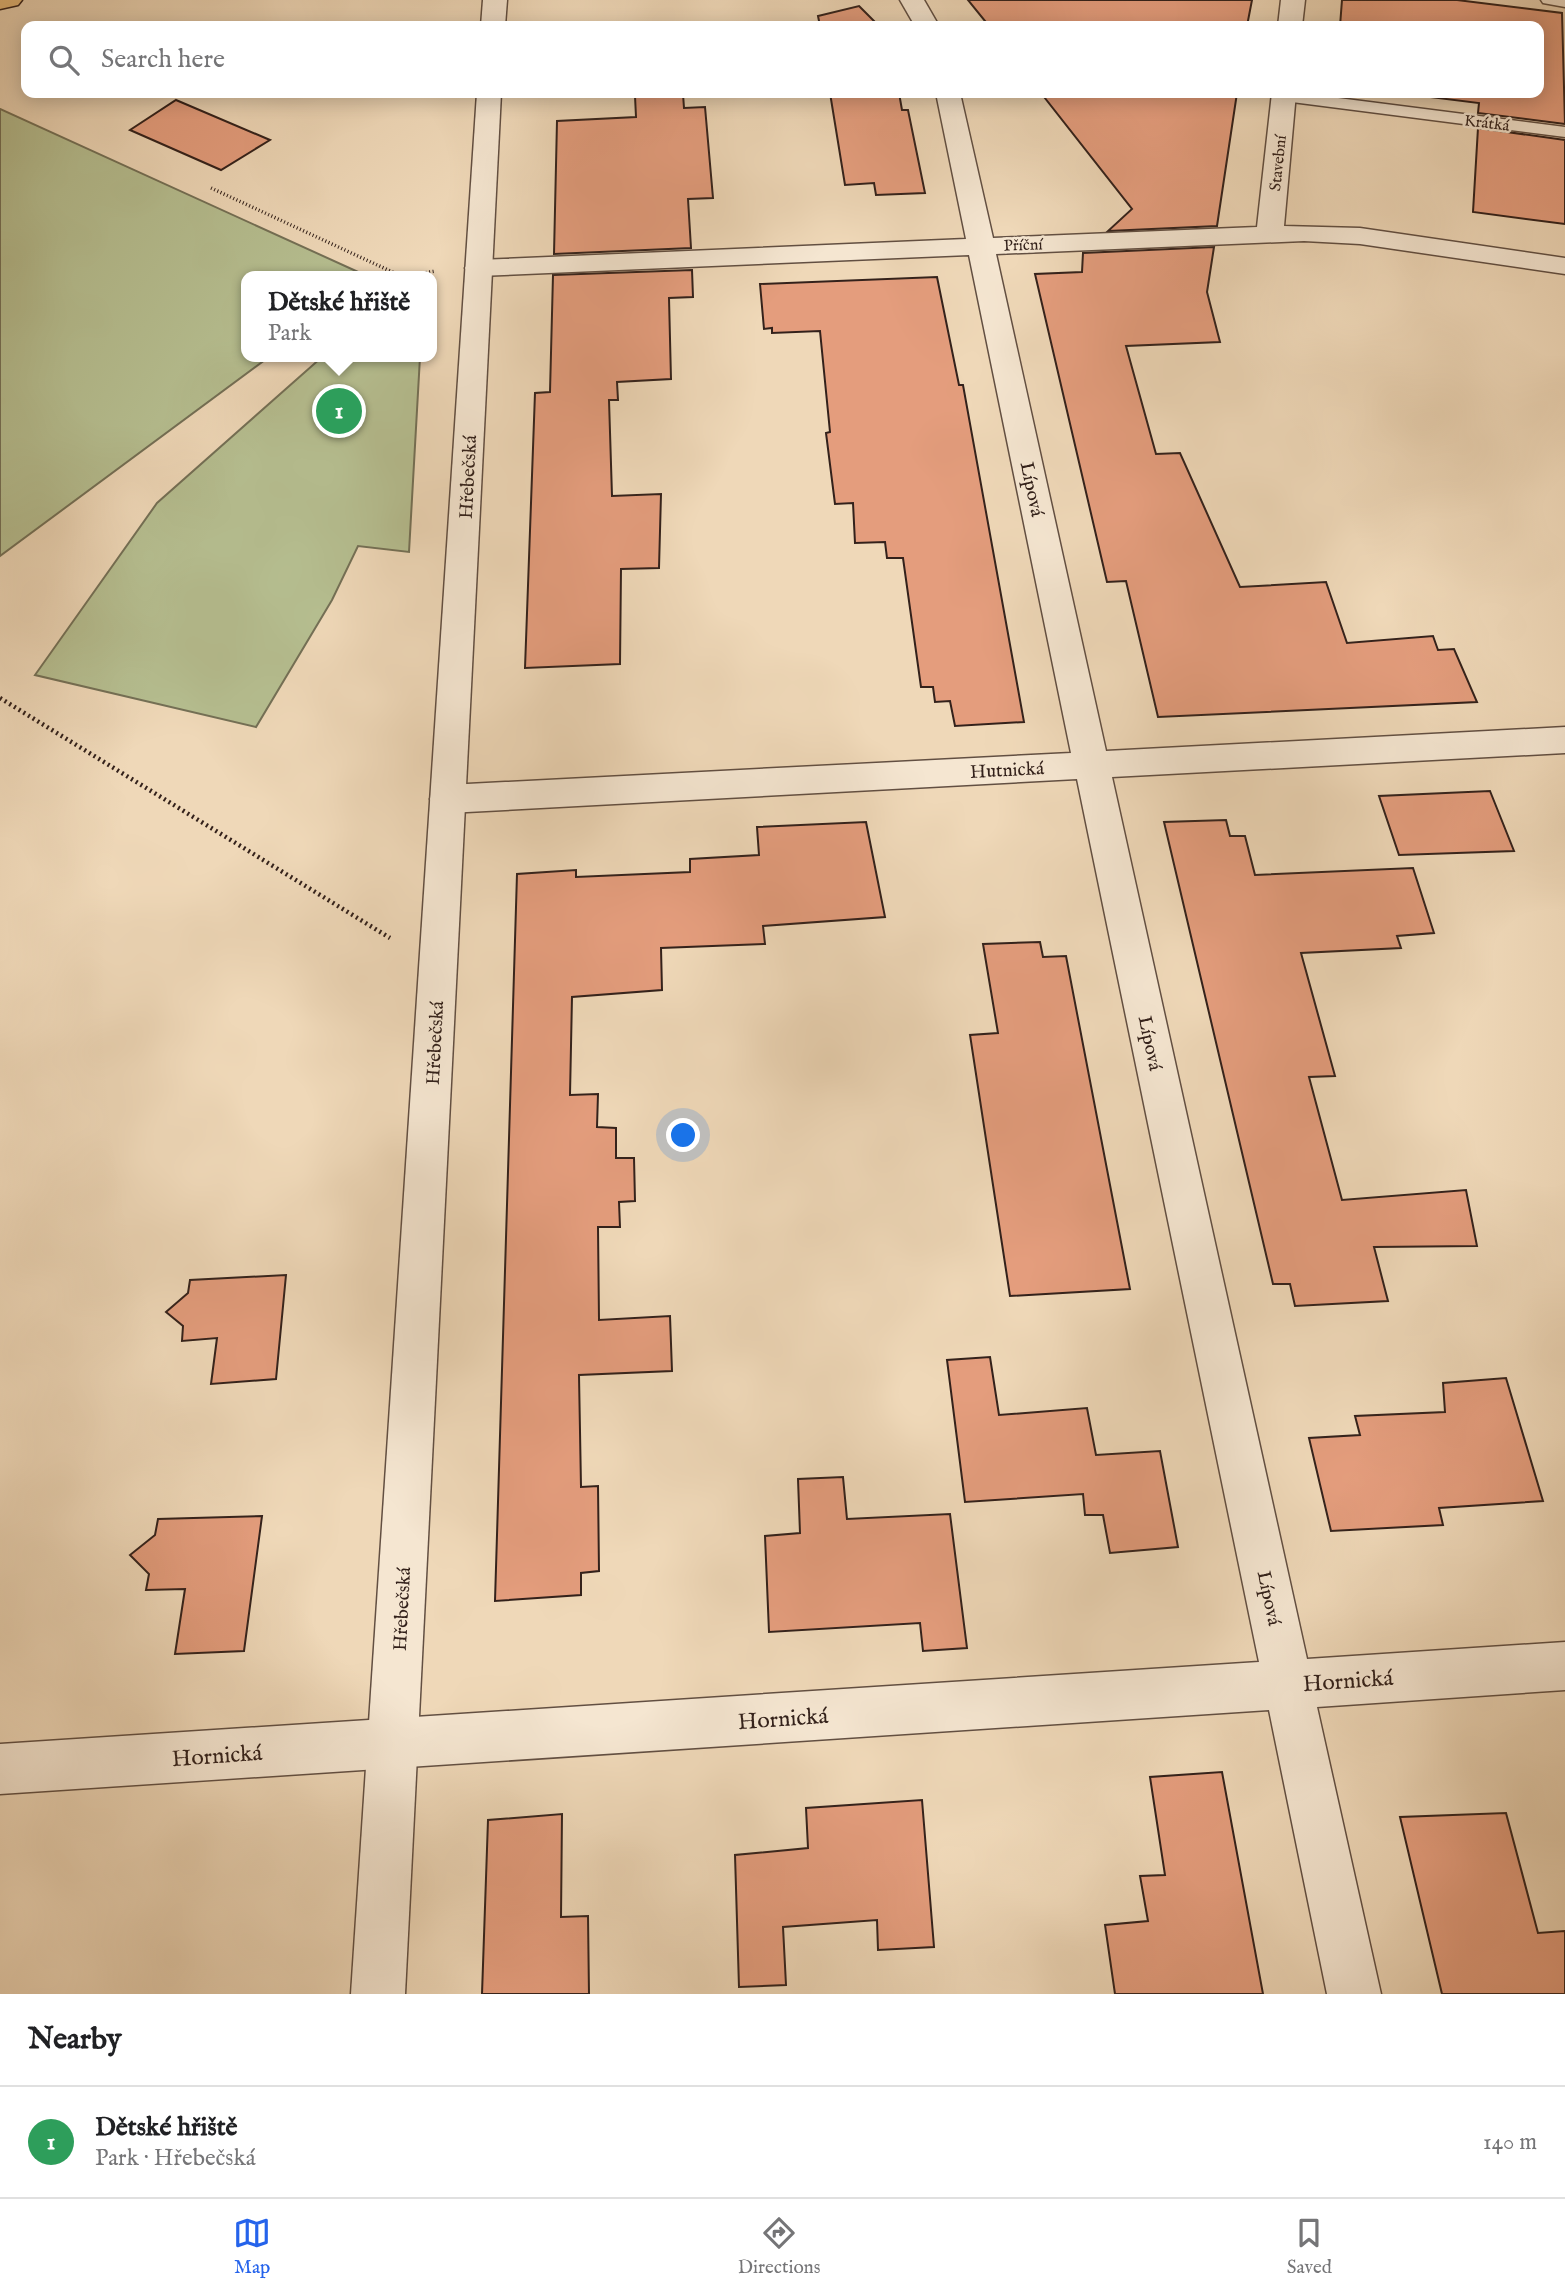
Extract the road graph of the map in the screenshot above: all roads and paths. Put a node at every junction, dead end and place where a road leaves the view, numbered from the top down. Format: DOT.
graph roads {
  1 [pos="10,0"];
  2 [pos="495,0"];
  3 [pos="912,0"];
  4 [pos="1293,0"];
  5 [pos="1549,0"];
  6 [pos="0,2"];
  7 [pos="1565,2"];
  8 [pos="494,21"];
  9 [pos="924,21"];
  10 [pos="1291,21"];
  11 [pos="489,98"];
  12 [pos="949,98"];
  13 [pos="1284,98"];
  14 [pos="1314,98"];
  15 [pos="1565,132"];
  16 [pos="211,188"];
  17 [pos="1270,233"];
  18 [pos="981,246"];
  19 [pos="1565,266"];
  20 [pos="479,268"];
  21 [pos="392,271"];
  22 [pos="0,698"];
  23 [pos="1565,740"];
  24 [pos="1092,765"];
  25 [pos="448,799"];
  26 [pos="439,968"];
  27 [pos="1565,1666"];
  28 [pos="1288,1684"];
  29 [pos="393,1743"];
  30 [pos="0,1769"];
  31 [pos="378,1994"];
  32 [pos="1354,1994"];
  1 -- 6 [label="main road"];
  2 -- 8 [label="street"];
  3 -- 9 [label="street"];
  4 -- 10 [label="street"];
  5 -- 7 [label="lane"];
  11 -- 20 [label="street, Hřebečská"];
  12 -- 18 [label="street, Lípová"];
  13 -- 17 [label="street, Stavební"];
  14 -- 15 [label="lane, Krátká"];
  16 -- 21 [label="path"];
  17 -- 18 [label="street, Příční"];
  17 -- 19 [label="street, Příční"];
  18 -- 20 [label="street, Příční"];
  18 -- 24 [label="street, Lípová"];
  20 -- 25 [label="street, Hřebečská"];
  22 -- 26 [label="path"];
  23 -- 24 [label="street, Hutnická"];
  24 -- 25 [label="street, Hutnická"];
  24 -- 28 [label="street, Lípová"];
  25 -- 26 [label="street, Hřebečská"];
  26 -- 29 [label="street, Hřebečská"];
  27 -- 28 [label="street, Hornická"];
  28 -- 29 [label="street, Hornická"];
  28 -- 32 [label="street, Lípová"];
  29 -- 30 [label="street, Hornická"];
  29 -- 31 [label="street, Hřebečská"];
}
